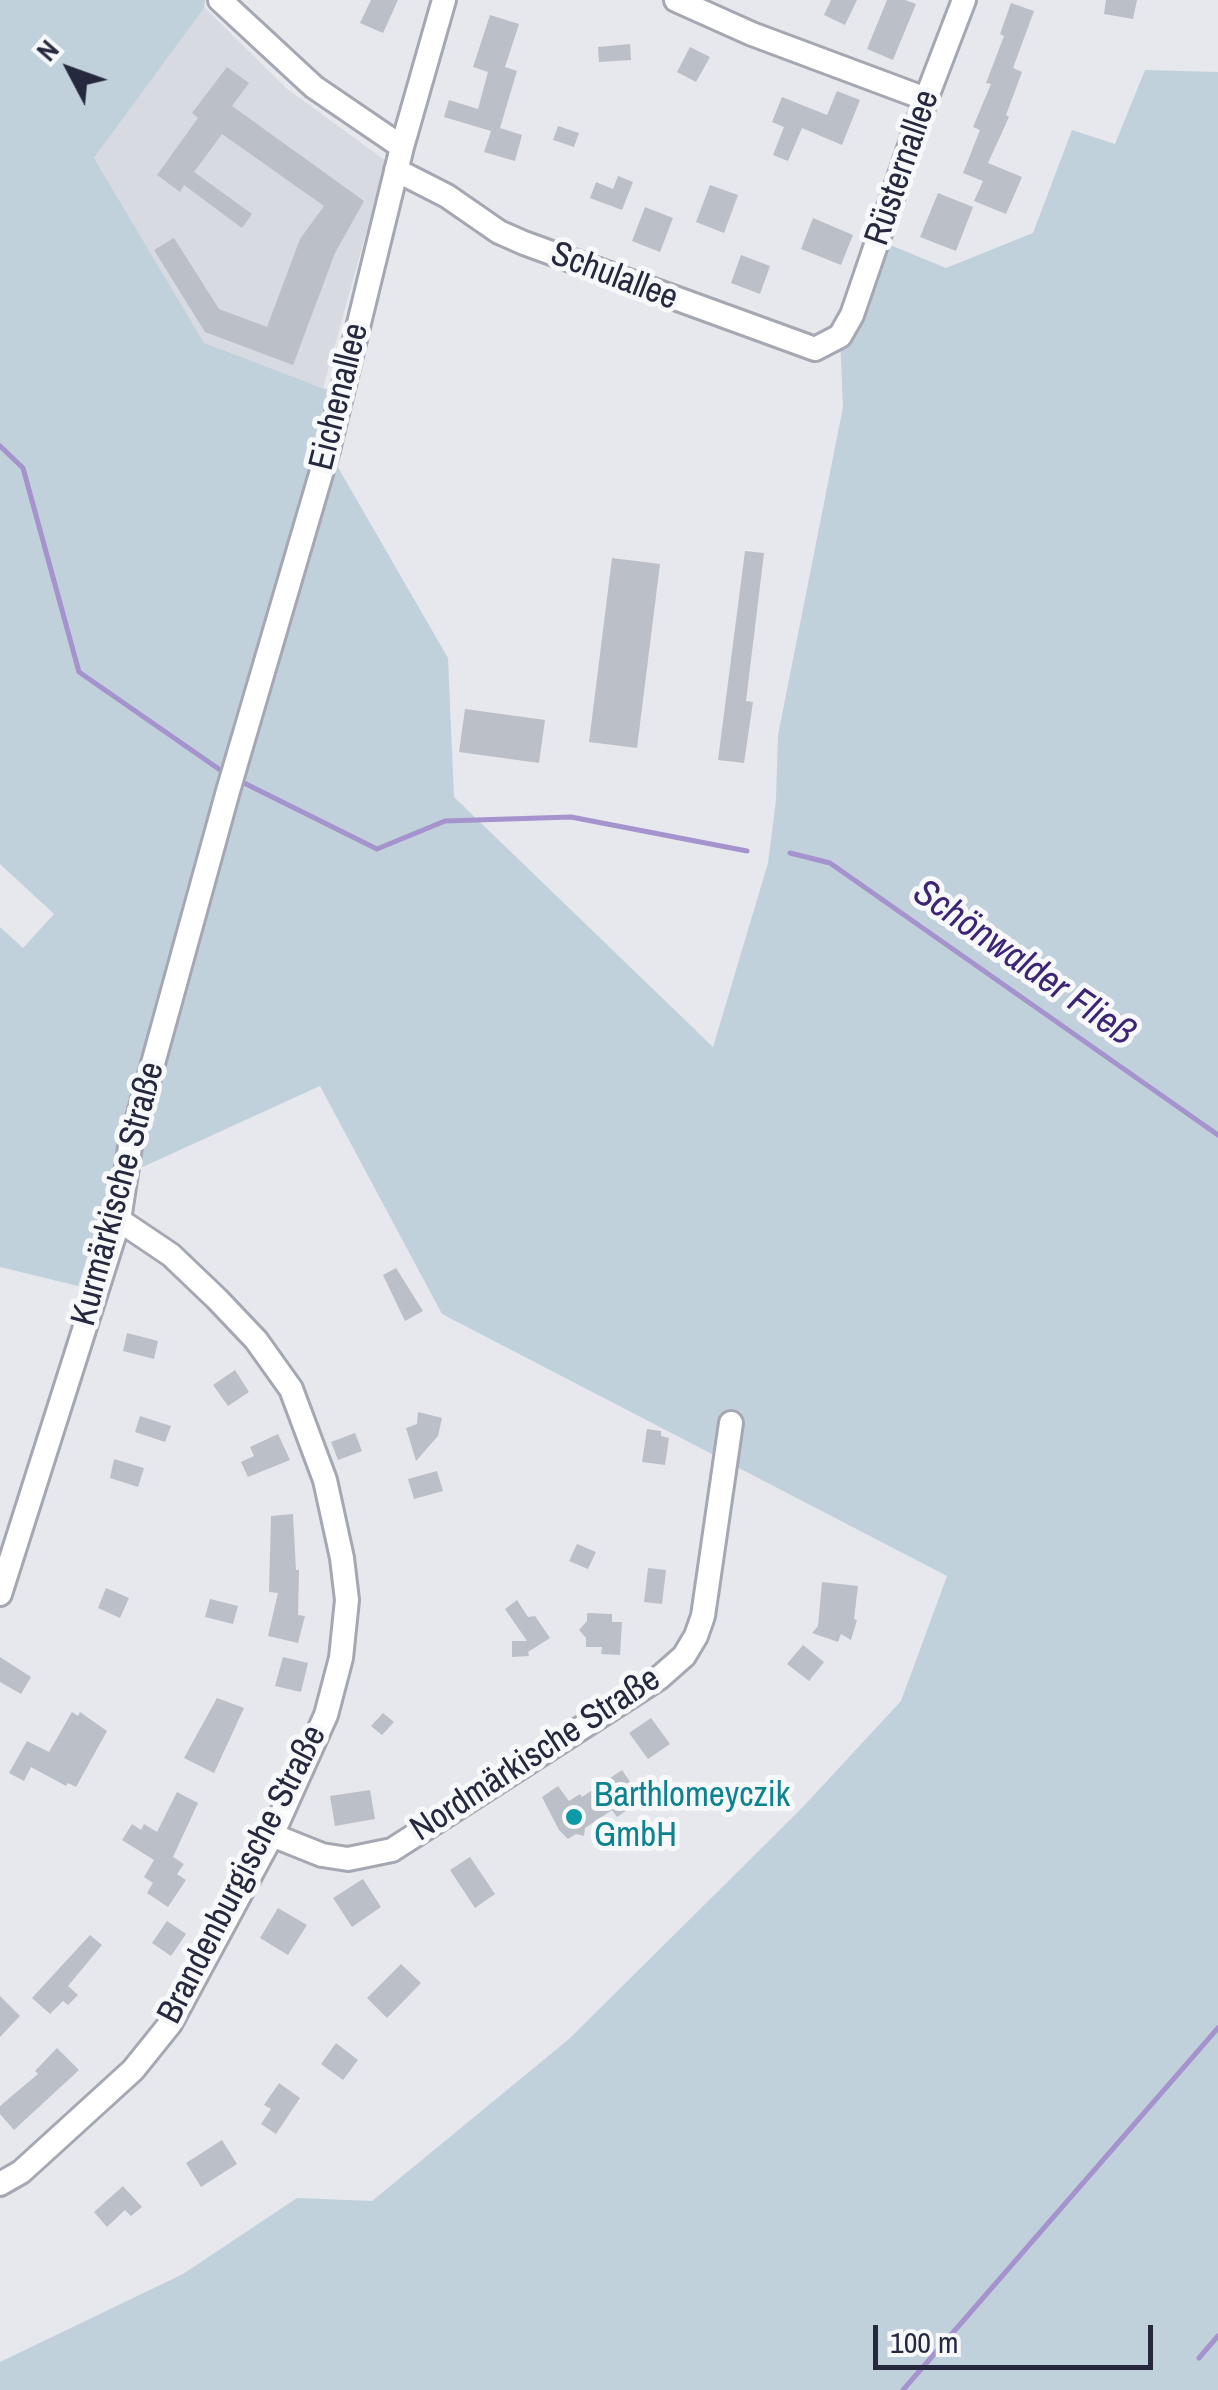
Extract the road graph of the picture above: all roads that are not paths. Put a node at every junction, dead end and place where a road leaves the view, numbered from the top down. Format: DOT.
graph roads {
  1 [pos="220,0"];
  2 [pos="444,0"];
  3 [pos="676,0"];
  4 [pos="964,0"];
  5 [pos="926,99"];
  6 [pos="399,159"];
  7 [pos="840,336"];
  8 [pos="231,783"];
  9 [pos="119,1220"];
  10 [pos="731,1423"];
  11 [pos="0,1594"];
  12 [pos="272,1836"];
  13 [pos="0,2184"];
  1 -- 6 [label="street, Schulallee"];
  2 -- 6 [label="street, Eichenallee"];
  3 -- 5 [label="street"];
  4 -- 5 [label="street, Rüsternallee"];
  5 -- 7 [label="street, Rüsternallee"];
  6 -- 7 [label="street, Schulallee"];
  6 -- 8 [label="street, Eichenallee"];
  8 -- 9 [label="street, Kurmärkische Straße"];
  9 -- 11 [label="street, Kurmärkische Straße"];
  9 -- 12 [label="street, Brandenburgische Straße"];
  10 -- 12 [label="street, Nordmärkische Straße"];
  12 -- 13 [label="street, Brandenburgische Straße"];
}
